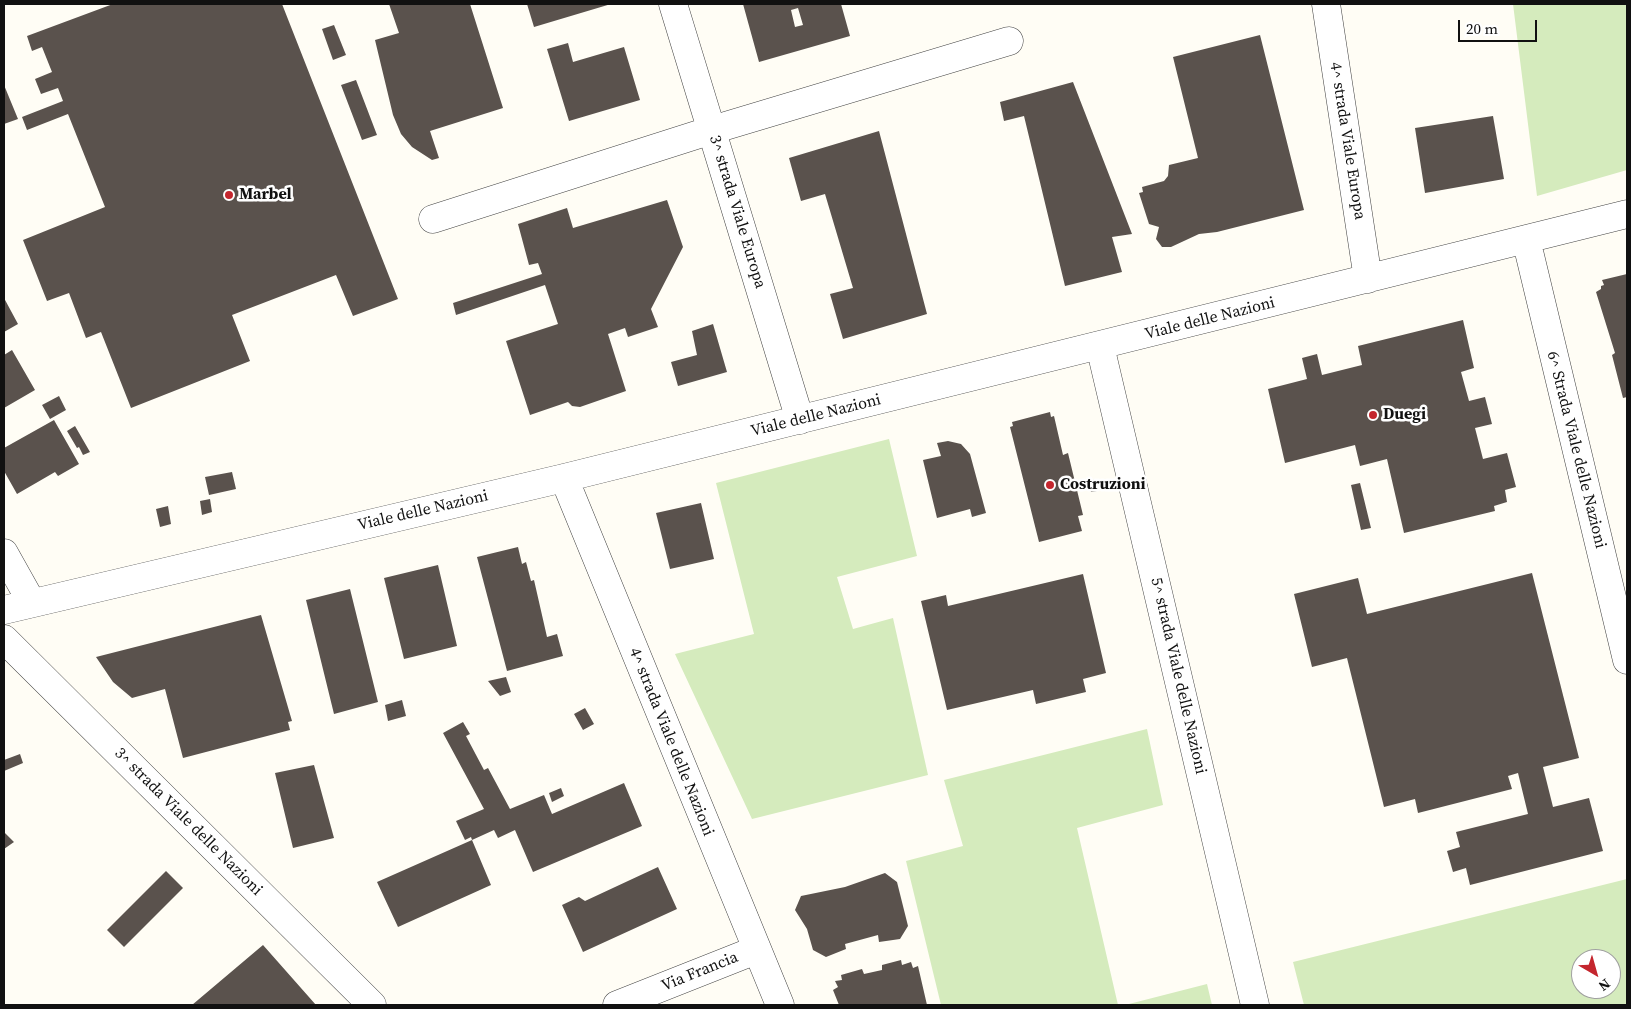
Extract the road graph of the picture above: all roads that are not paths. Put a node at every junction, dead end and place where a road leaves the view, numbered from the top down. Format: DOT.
graph roads {
  1 [pos="673,4"];
  2 [pos="1326,4"];
  3 [pos="1009,40"];
  4 [pos="712,130"];
  5 [pos="1627,214"];
  6 [pos="433,219"];
  7 [pos="1526,239"];
  8 [pos="1368,279"];
  9 [pos="1100,346"];
  10 [pos="800,420"];
  11 [pos="564,478"];
  12 [pos="4,553"];
  13 [pos="32,603"];
  14 [pos="4,610"];
  15 [pos="4,639"];
  16 [pos="1627,660"];
  17 [pos="756,950"];
  18 [pos="372,1005"];
  19 [pos="617,1005"];
  20 [pos="780,1005"];
  21 [pos="1255,1005"];
  1 -- 4 [label="street, 3^ strada Viale Europa"];
  2 -- 8 [label="street, 4^ strada Viale Europa"];
  3 -- 4 [label="street"];
  4 -- 6 [label="street"];
  4 -- 10 [label="street, 3^ strada Viale Europa"];
  5 -- 7 [label="street, Viale delle Nazioni"];
  7 -- 8 [label="street, Viale delle Nazioni"];
  7 -- 16 [label="street, 6^ Strada Viale delle Nazioni"];
  8 -- 9 [label="street, Viale delle Nazioni"];
  9 -- 10 [label="street, Viale delle Nazioni"];
  9 -- 21 [label="street, 5^ strada Viale delle Nazioni"];
  10 -- 11 [label="street, Viale delle Nazioni"];
  11 -- 13 [label="street, Viale delle Nazioni"];
  11 -- 17 [label="street, 4^ strada Viale delle Nazioni"];
  12 -- 13 [label="street"];
  13 -- 14 [label="street, Viale delle Nazioni"];
  15 -- 18 [label="street, 3^ strada Viale delle Nazioni"];
  17 -- 19 [label="street, Via Francia"];
  17 -- 20 [label="street, 4^ strada Viale delle Nazioni"];
}
